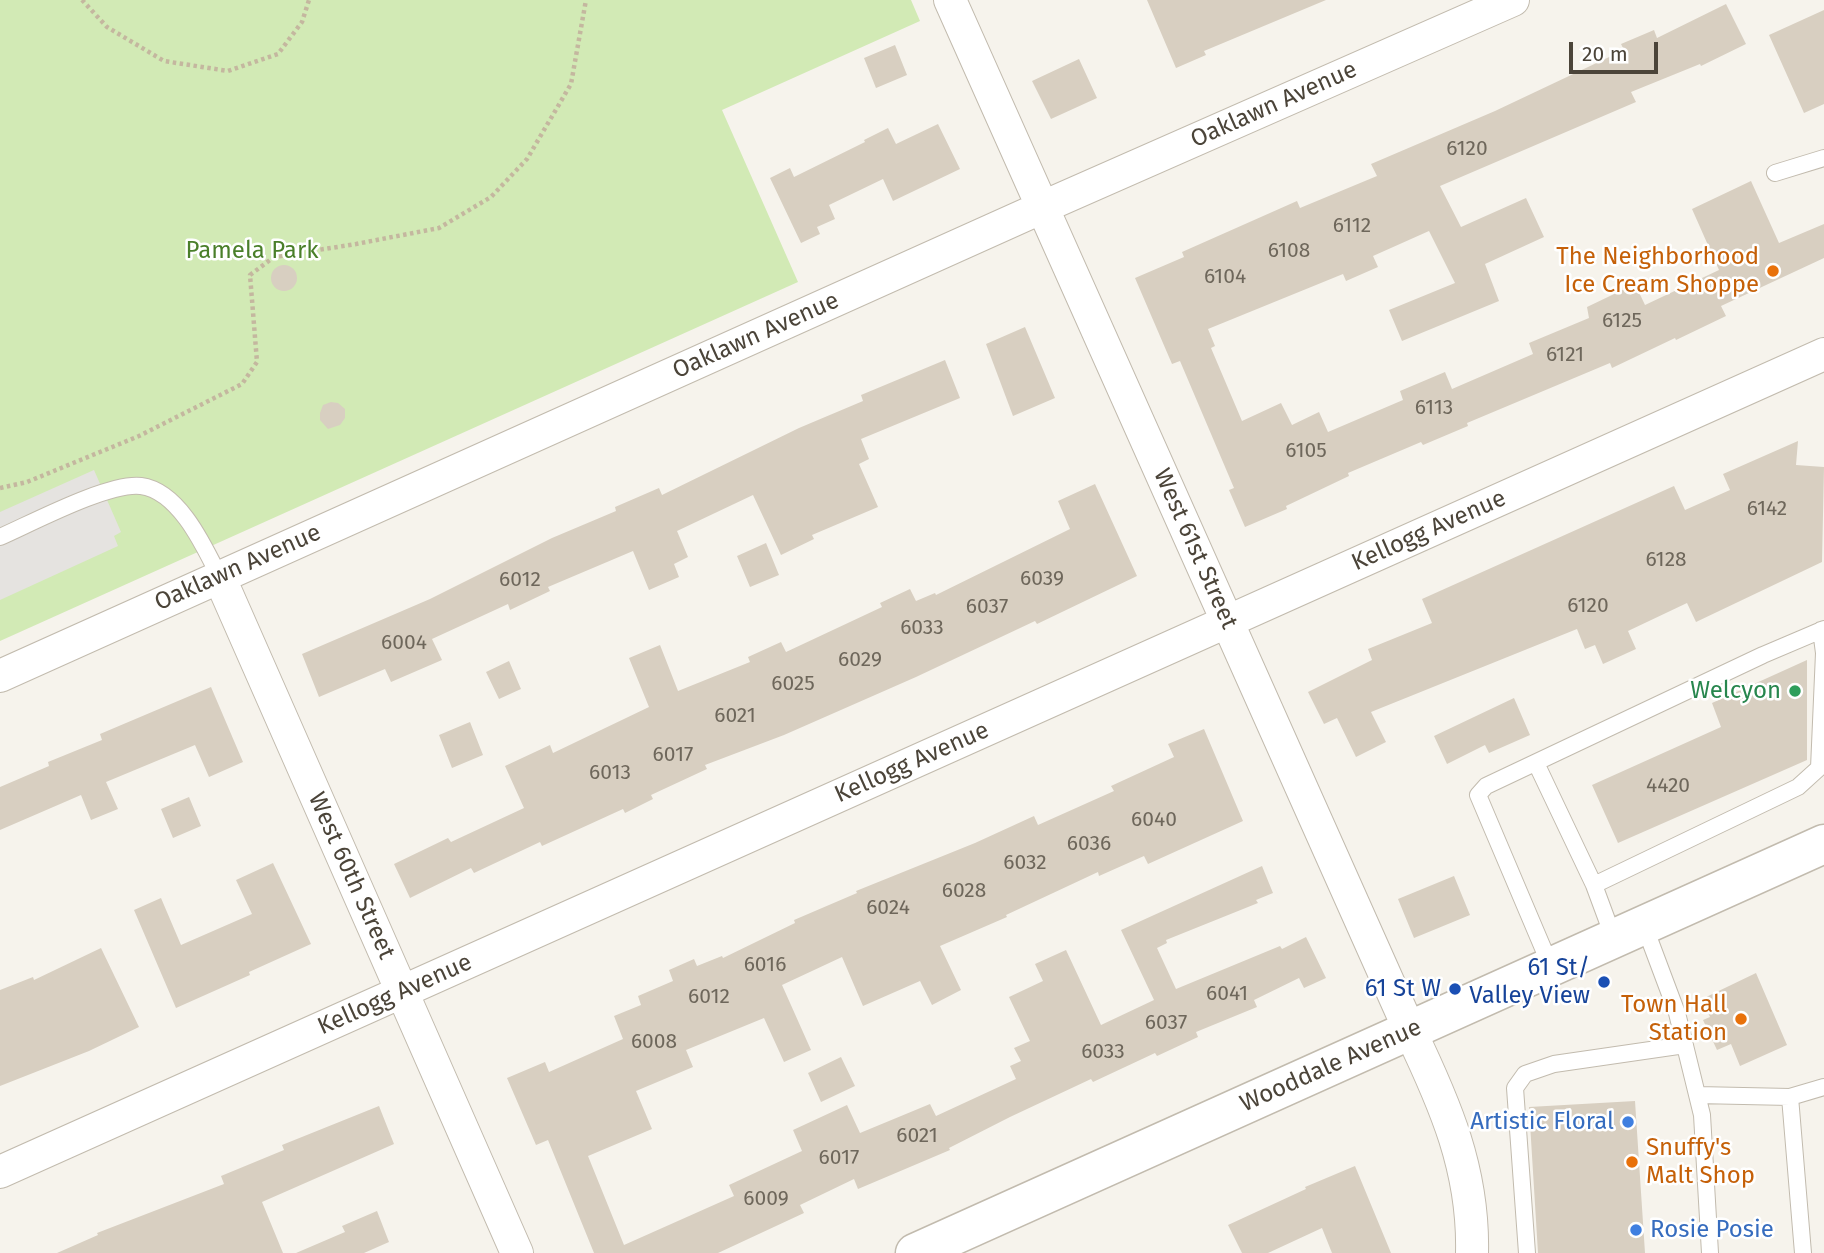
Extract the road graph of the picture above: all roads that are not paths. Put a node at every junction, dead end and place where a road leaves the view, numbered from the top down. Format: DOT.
graph roads {
  1 [pos="950,0"];
  2 [pos="1513,0"];
  3 [pos="1824,158"];
  4 [pos="1775,173"];
  5 [pos="1043,207"];
  6 [pos="1824,355"];
  7 [pos="0,537"];
  8 [pos="219,576"];
  9 [pos="1228,622"];
  10 [pos="1823,629"];
  11 [pos="0,676"];
  12 [pos="1536,763"];
  13 [pos="1824,844"];
  14 [pos="1594,885"];
  15 [pos="1629,932"];
  16 [pos="1551,967"];
  17 [pos="402,992"];
  18 [pos="1410,1031"];
  19 [pos="1685,1045"];
  20 [pos="1824,1087"];
  21 [pos="1697,1095"];
  22 [pos="1790,1097"];
  23 [pos="0,1172"];
  24 [pos="517,1253"];
  25 [pos="915,1253"];
  26 [pos="1472,1253"];
  27 [pos="1527,1253"];
  28 [pos="1710,1253"];
  29 [pos="1802,1253"];
  1 -- 5 [label="street, West 61st Street"];
  2 -- 5 [label="street, Oaklawn Avenue"];
  3 -- 4 [label="lane"];
  5 -- 8 [label="street, Oaklawn Avenue"];
  5 -- 9 [label="street, West 61st Street"];
  6 -- 9 [label="street, Kellogg Avenue"];
  7 -- 8 [label="lane"];
  8 -- 11 [label="street, Oaklawn Avenue"];
  8 -- 17 [label="street, West 60th Street"];
  9 -- 17 [label="street, Kellogg Avenue"];
  9 -- 18 [label="street, West 61st Street"];
  10 -- 12 [label="lane"];
  10 -- 14 [label="lane"];
  12 -- 14 [label="lane"];
  12 -- 16 [label="lane"];
  13 -- 15 [label="street, Wooddale Avenue"];
  14 -- 15 [label="lane"];
  15 -- 16 [label="street, Wooddale Avenue"];
  15 -- 19 [label="lane"];
  16 -- 18 [label="street, Wooddale Avenue"];
  17 -- 23 [label="street, Kellogg Avenue"];
  17 -- 24 [label="street, West 60th Street"];
  18 -- 25 [label="street, Wooddale Avenue"];
  18 -- 26 [label="street, West 61st Street"];
  19 -- 21 [label="lane"];
  19 -- 27 [label="lane"];
  20 -- 22 [label="lane"];
  21 -- 22 [label="lane"];
  21 -- 28 [label="lane"];
  22 -- 29 [label="lane"];
}
